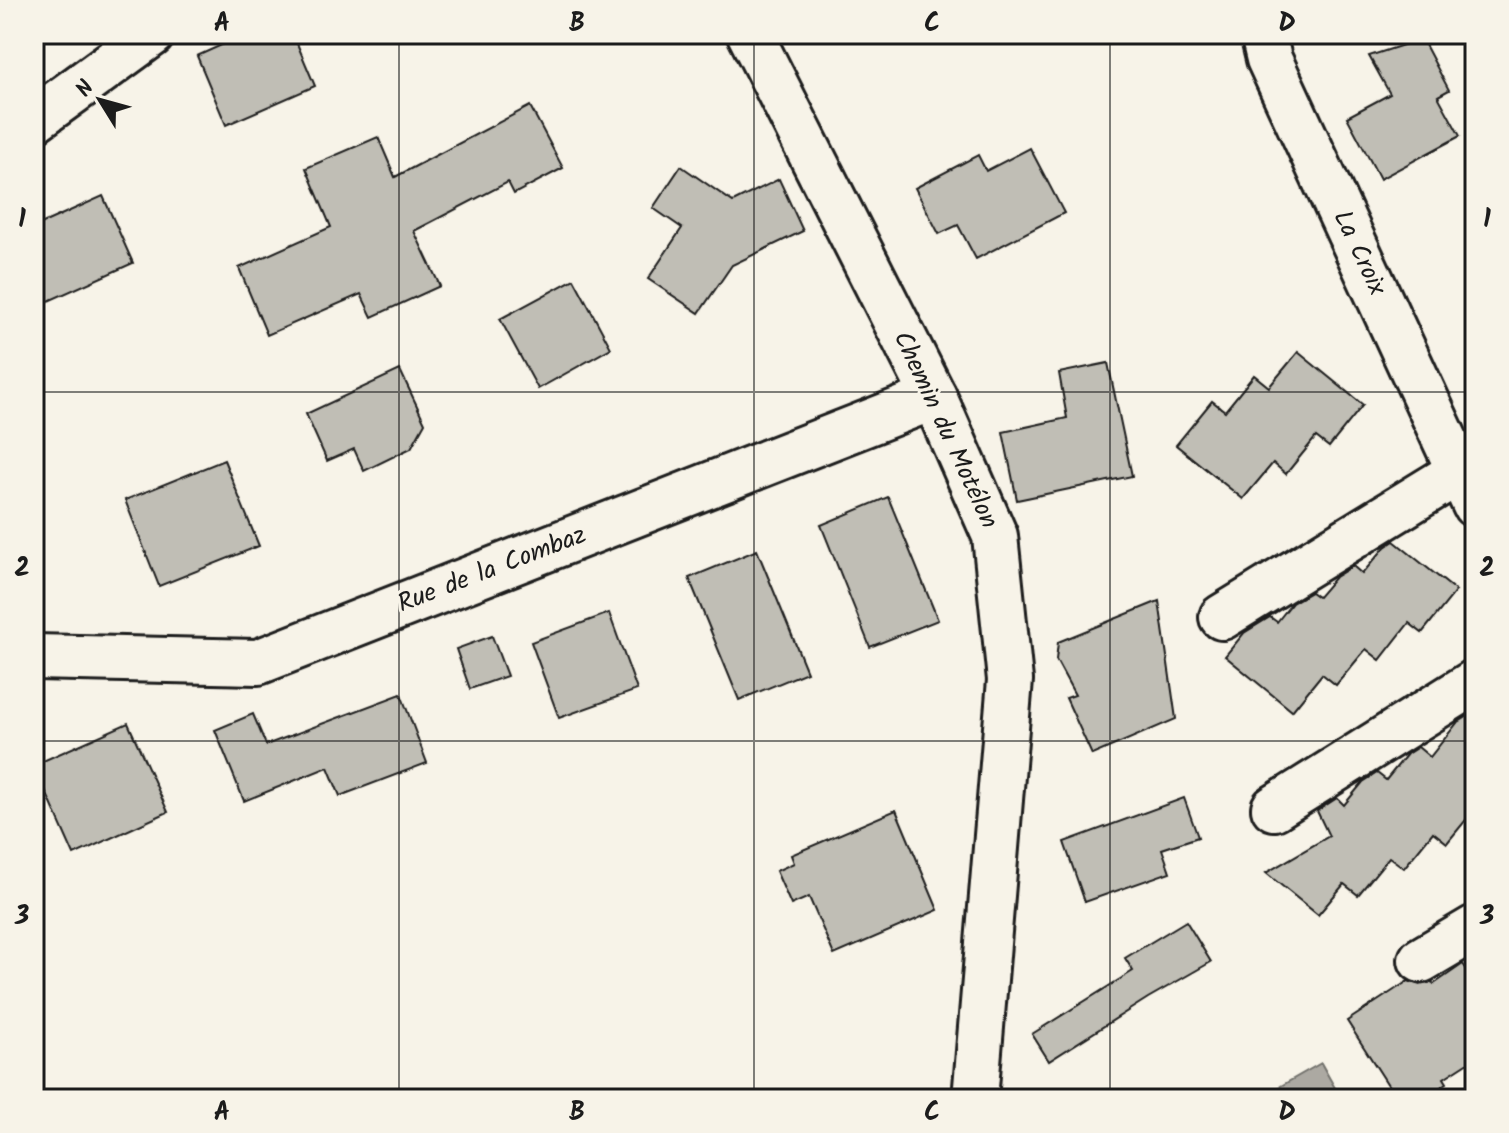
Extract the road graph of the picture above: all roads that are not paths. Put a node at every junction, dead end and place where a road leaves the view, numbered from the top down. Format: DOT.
graph roads {
  1 [pos="152,34"];
  2 [pos="750,34"];
  3 [pos="1263,34"];
  4 [pos="34,120"];
  5 [pos="934,397"];
  6 [pos="1468,488"];
  7 [pos="1222,617"];
  8 [pos="34,657"];
  9 [pos="1475,682"];
  10 [pos="1274,808"];
  11 [pos="1475,928"];
  12 [pos="1421,960"];
  13 [pos="975,1099"];
  1 -- 4 [label="street"];
  2 -- 5 [label="street, Chemin du Motélon"];
  3 -- 6 [label="street, La Croix"];
  5 -- 8 [label="street, Rue de la Combaz"];
  5 -- 13 [label="street, Chemin du Motélon"];
  6 -- 7 [label="street, La Croix"];
  9 -- 10 [label="street"];
  11 -- 12 [label="street"];
}
